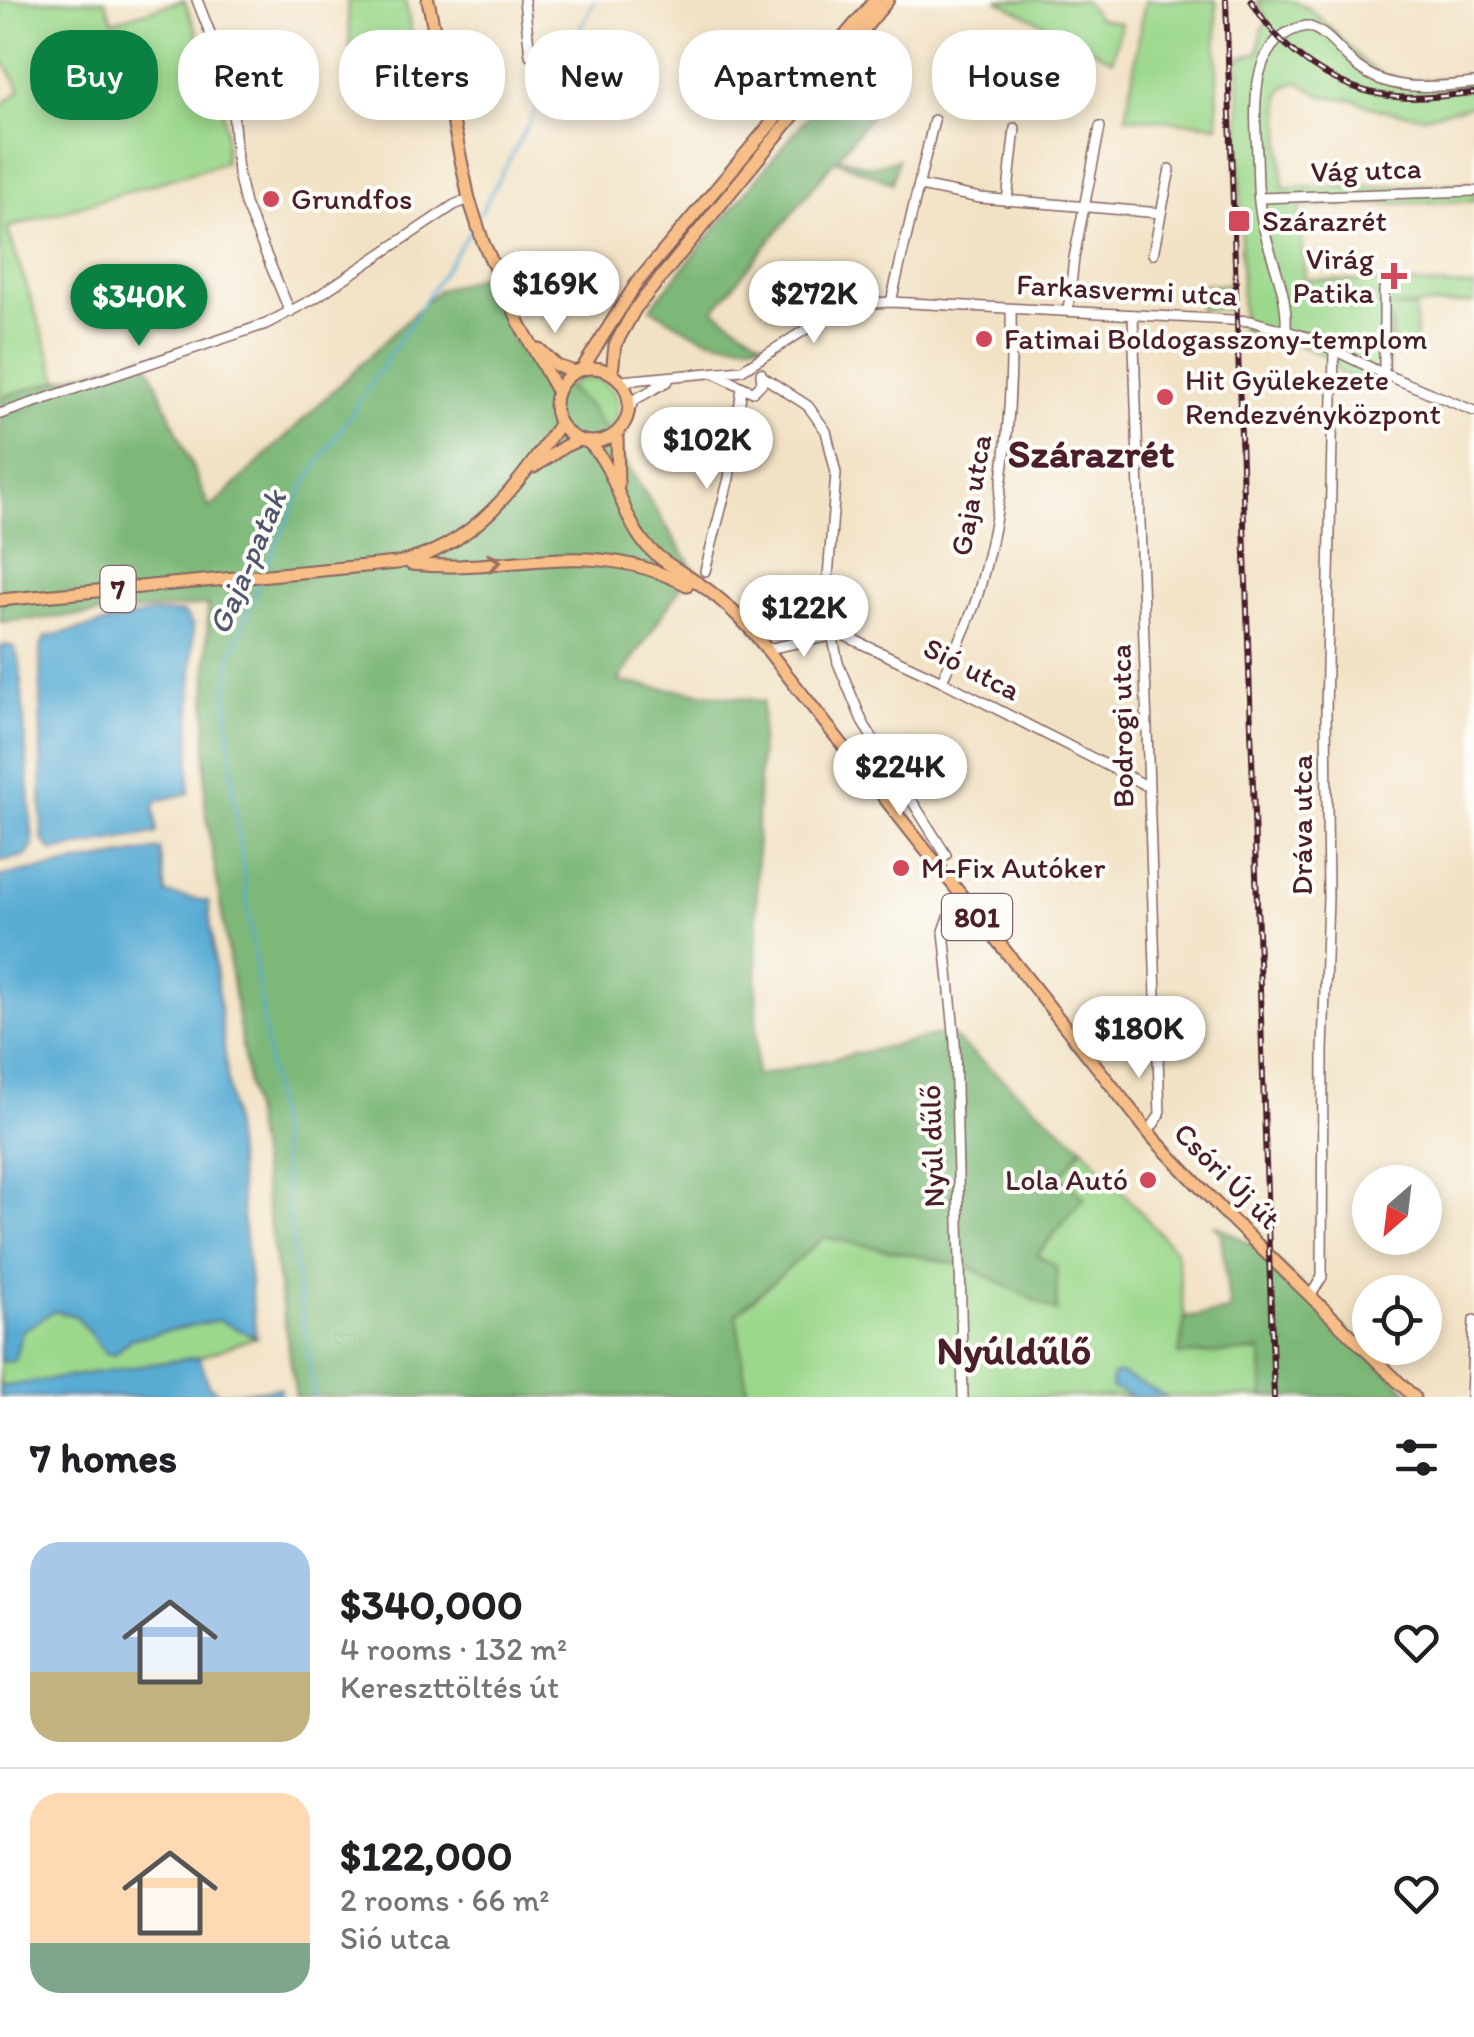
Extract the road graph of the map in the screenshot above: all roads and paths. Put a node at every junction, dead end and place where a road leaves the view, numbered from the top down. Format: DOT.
graph roads {
  1 [pos="197,0"];
  2 [pos="428,0"];
  3 [pos="524,0"];
  4 [pos="875,0"];
  5 [pos="888,0"];
  6 [pos="527,30"];
  7 [pos="1474,83"];
  8 [pos="934,120"];
  9 [pos="1100,127"];
  10 [pos="1014,128"];
  11 [pos="1170,169"];
  12 [pos="920,186"];
  13 [pos="1474,192"];
  14 [pos="1259,198"];
  15 [pos="1007,201"];
  16 [pos="470,202"];
  17 [pos="1084,208"];
  18 [pos="1160,214"];
  19 [pos="1153,254"];
  20 [pos="1384,289"];
  21 [pos="891,302"];
  22 [pos="1010,309"];
  23 [pos="290,312"];
  24 [pos="1068,312"];
  25 [pos="1133,315"];
  26 [pos="521,326"];
  27 [pos="1286,329"];
  28 [pos="773,350"];
  29 [pos="1334,350"];
  30 [pos="744,368"];
  31 [pos="579,370"];
  32 [pos="712,373"];
  33 [pos="762,374"];
  34 [pos="1384,374"];
  35 [pos="616,377"];
  36 [pos="674,378"];
  37 [pos="740,386"];
  38 [pos="756,390"];
  39 [pos="557,391"];
  40 [pos="798,398"];
  41 [pos="630,407"];
  42 [pos="1474,410"];
  43 [pos="0,414"];
  44 [pos="738,420"];
  45 [pos="560,424"];
  46 [pos="617,434"];
  47 [pos="583,441"];
  48 [pos="526,473"];
  49 [pos="619,496"];
  50 [pos="397,563"];
  51 [pos="705,571"];
  52 [pos="0,600"];
  53 [pos="721,600"];
  54 [pos="831,634"];
  55 [pos="767,649"];
  56 [pos="942,680"];
  57 [pos="1147,786"];
  58 [pos="946,855"];
  59 [pos="967,904"];
  60 [pos="1148,1132"];
  61 [pos="1311,1295"];
  62 [pos="1474,1320"];
  63 [pos="964,1397"];
  64 [pos="1414,1397"];
  65 [pos="1471,1397"];
  1 -- 23 [label="street"];
  2 -- 16 [label="main road"];
  3 -- 6 [label="street"];
  4 -- 31 [label="main road"];
  5 -- 35 [label="main road"];
  7 -- 14 [label="street"];
  8 -- 12 [label="street"];
  9 -- 17 [label="street"];
  10 -- 15 [label="street"];
  11 -- 18 [label="street"];
  12 -- 15 [label="street"];
  12 -- 21 [label="street"];
  13 -- 14 [label="street, Vág utca"];
  14 -- 27 [label="street"];
  15 -- 17 [label="street"];
  16 -- 23 [label="street"];
  16 -- 26 [label="main road"];
  17 -- 18 [label="street"];
  17 -- 24 [label="street"];
  18 -- 19 [label="street"];
  20 -- 34 [label="street"];
  21 -- 22 [label="street, Farkasvermi utca"];
  21 -- 28 [label="street, Farkasvermi utca"];
  22 -- 24 [label="street, Farkasvermi utca"];
  22 -- 56 [label="street, Gaja utca"];
  23 -- 43 [label="street"];
  24 -- 25 [label="street, Farkasvermi utca"];
  25 -- 27 [label="street, Farkasvermi utca"];
  25 -- 57 [label="street, Bodrogi utca"];
  26 -- 31 [label="main road"];
  26 -- 39 [label="main road"];
  27 -- 29 [label="street, Farkasvermi utca"];
  28 -- 30 [label="street, Farkasvermi utca"];
  28 -- 33 [label="street"];
  29 -- 34 [label="street, Farkasvermi utca"];
  29 -- 61 [label="street, Dráva utca"];
  30 -- 32 [label="street"];
  30 -- 33 [label="street"];
  30 -- 37 [label="street"];
  31 -- 35 [label="main road"];
  31 -- 39 [label="main road"];
  32 -- 36 [label="street"];
  32 -- 37 [label="street"];
  33 -- 38 [label="street"];
  33 -- 40 [label="street"];
  34 -- 42 [label="street, Farkasvermi utca"];
  35 -- 36 [label="street"];
  35 -- 41 [label="main road"];
  36 -- 41 [label="street"];
  37 -- 38 [label="street"];
  37 -- 44 [label="street"];
  38 -- 40 [label="street"];
  38 -- 44 [label="street"];
  39 -- 45 [label="main road"];
  40 -- 54 [label="street"];
  41 -- 46 [label="main road"];
  44 -- 51 [label="street"];
  45 -- 47 [label="main road"];
  45 -- 48 [label="main road, 7"];
  46 -- 47 [label="main road, 7"];
  46 -- 49 [label="main road, 801"];
  47 -- 48 [label="main road, 7"];
  47 -- 49 [label="main road, 801"];
  48 -- 50 [label="main road, 7"];
  49 -- 53 [label="main road, 801"];
  50 -- 52 [label="main road, 7"];
  50 -- 53 [label="main road, 801, one-way"];
  53 -- 55 [label="main road, Csóri Új út / 801"];
  54 -- 55 [label="street"];
  54 -- 56 [label="street, Sió utca"];
  54 -- 58 [label="street"];
  55 -- 59 [label="main road, Csóri Új út / 801"];
  56 -- 57 [label="street, Sió utca"];
  57 -- 60 [label="street, Bodrogi utca"];
  59 -- 60 [label="main road, Csóri Új út / 801"];
  59 -- 63 [label="street, Nyúl dűlő"];
  60 -- 61 [label="main road, Csóri Új út / 801"];
  61 -- 64 [label="main road, Csóri Új út / 801"];
  62 -- 65 [label="street"];
}
